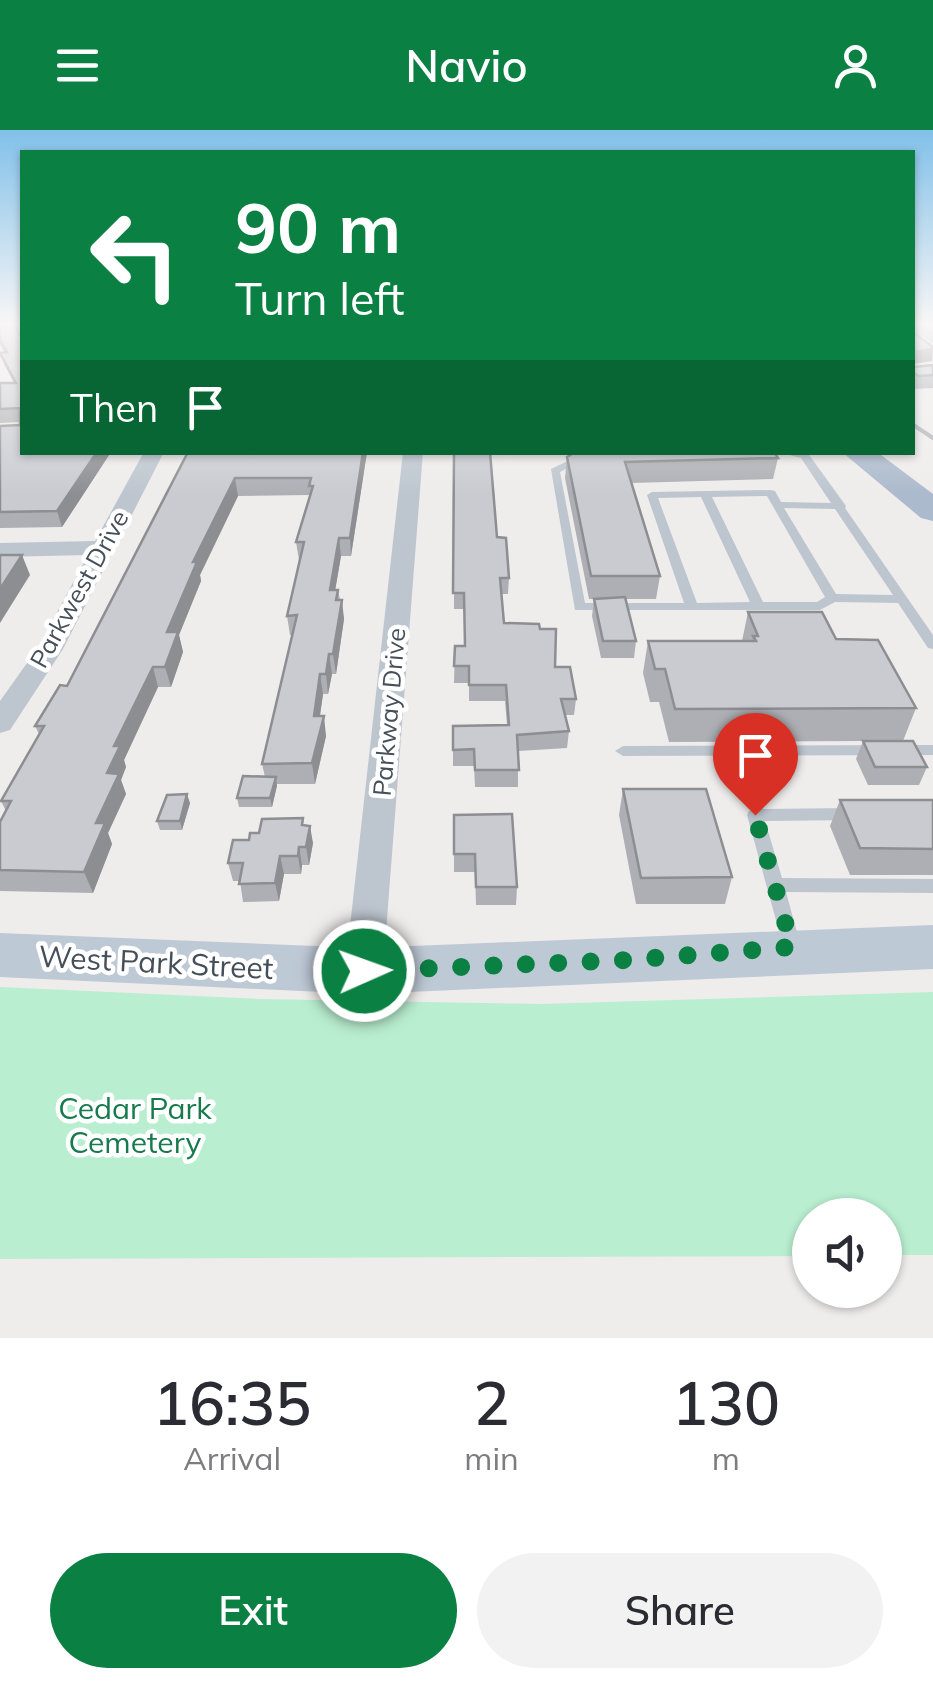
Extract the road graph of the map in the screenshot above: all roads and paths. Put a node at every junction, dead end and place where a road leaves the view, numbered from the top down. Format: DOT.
graph roads {
  1 [pos="152,455"];
  2 [pos="413,455"];
  3 [pos="597,455"];
  4 [pos="804,455"];
  5 [pos="861,455"];
  6 [pos="898,455"];
  7 [pos="933,481"];
  8 [pos="705,494"];
  9 [pos="778,505"];
  10 [pos="842,506"];
  11 [pos="933,512"];
  12 [pos="102,548"];
  13 [pos="0,550"];
  14 [pos="832,598"];
  15 [pos="901,599"];
  16 [pos="758,606"];
  17 [pos="692,607"];
  18 [pos="927,622"];
  19 [pos="933,645"];
  20 [pos="0,723"];
  21 [pos="933,750"];
  22 [pos="623,751"];
  23 [pos="874,814"];
  24 [pos="776,885"];
  25 [pos="933,886"];
  26 [pos="792,947"];
  27 [pos="933,947"];
  28 [pos="0,955"];
  29 [pos="364,971"];
  1 -- 12 [label="street, Parkwest Drive"];
  2 -- 29 [label="street, Parkway Drive"];
  3 -- 17 [label="lane"];
  4 -- 10 [label="lane"];
  5 -- 11 [label="main road"];
  6 -- 7 [label="main road"];
  8 -- 9 [label="lane"];
  8 -- 16 [label="lane"];
  8 -- 17 [label="lane"];
  9 -- 10 [label="lane"];
  9 -- 14 [label="lane"];
  10 -- 15 [label="lane"];
  12 -- 13 [label="street"];
  12 -- 20 [label="street, Parkwest Drive"];
  14 -- 15 [label="lane"];
  14 -- 16 [label="lane"];
  15 -- 18 [label="lane"];
  16 -- 17 [label="lane"];
  18 -- 19 [label="lane"];
  21 -- 22 [label="lane"];
  23 -- 24 [label="lane"];
  24 -- 25 [label="lane"];
  24 -- 26 [label="lane"];
  26 -- 27 [label="street, West Park Street"];
  26 -- 29 [label="street, West Park Street"];
  28 -- 29 [label="street, West Park Street"];
}
